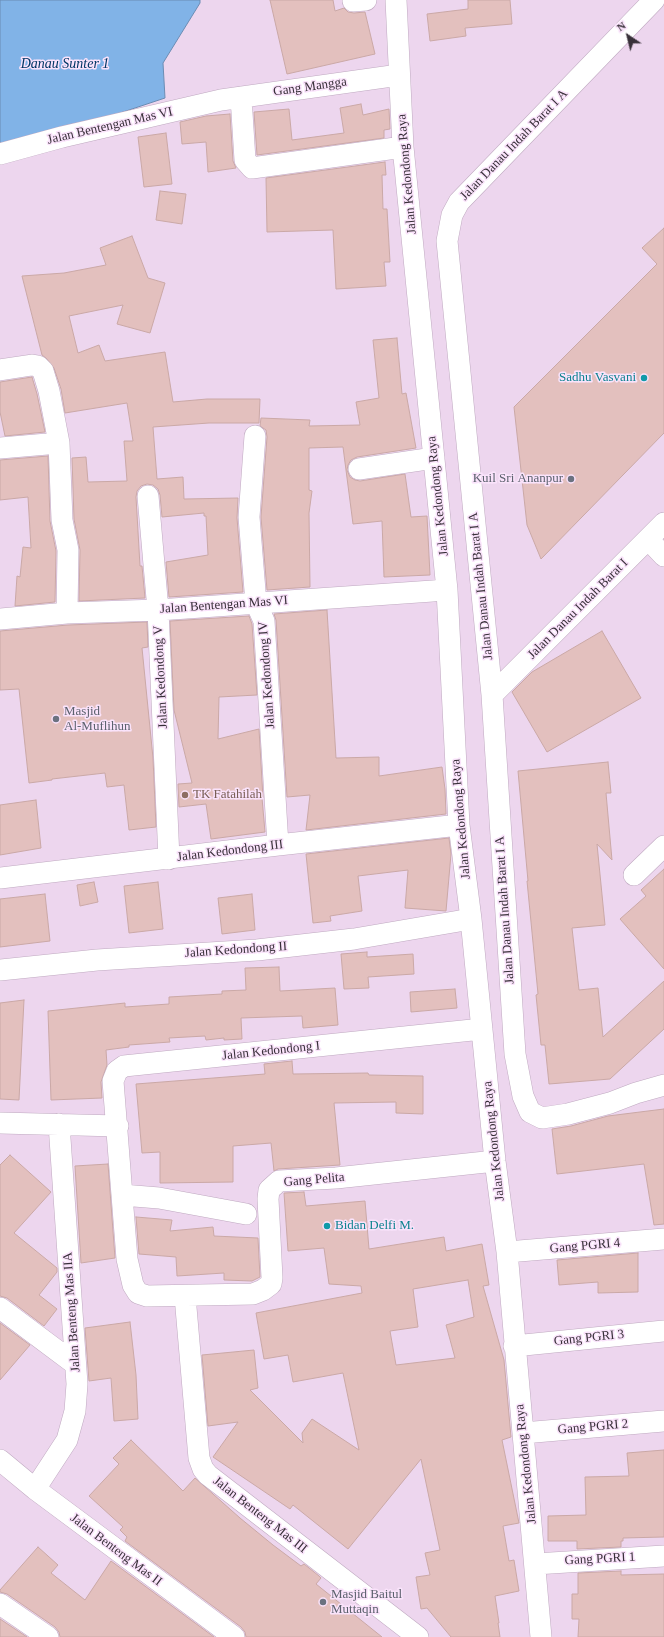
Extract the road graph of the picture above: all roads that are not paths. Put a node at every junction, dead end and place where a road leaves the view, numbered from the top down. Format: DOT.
graph roads {
  1 [pos="654,0"];
  2 [pos="401,1"];
  3 [pos="399,75"];
  4 [pos="242,97"];
  5 [pos="221,100"];
  6 [pos="403,146"];
  7 [pos="0,154"];
  8 [pos="0,370"];
  9 [pos="255,436"];
  10 [pos="59,443"];
  11 [pos="0,448"];
  12 [pos="434,458"];
  13 [pos="359,469"];
  14 [pos="148,496"];
  15 [pos="664,523"];
  16 [pos="648,539"];
  17 [pos="664,556"];
  18 [pos="447,590"];
  19 [pos="256,603"];
  20 [pos="158,610"];
  21 [pos="67,613"];
  22 [pos="0,619"];
  23 [pos="492,695"];
  24 [pos="459,825"];
  25 [pos="278,844"];
  26 [pos="664,846"];
  27 [pos="169,859"];
  28 [pos="634,875"];
  29 [pos="0,878"];
  30 [pos="471,919"];
  31 [pos="0,970"];
  32 [pos="482,1029"];
  33 [pos="664,1085"];
  34 [pos="0,1123"];
  35 [pos="59,1124"];
  36 [pos="118,1126"];
  37 [pos="495,1161"];
  38 [pos="122,1195"];
  39 [pos="246,1214"];
  40 [pos="664,1239"];
  41 [pos="507,1252"];
  42 [pos="185,1296"];
  43 [pos="0,1308"];
  44 [pos="664,1331"];
  45 [pos="514,1346"];
  46 [pos="75,1364"];
  47 [pos="664,1421"];
  48 [pos="522,1432"];
  49 [pos="0,1460"];
  50 [pos="35,1489"];
  51 [pos="664,1556"];
  52 [pos="535,1564"];
  53 [pos="0,1604"];
  54 [pos="48,1637"];
  55 [pos="234,1637"];
  56 [pos="418,1637"];
  57 [pos="541,1637"];
  1 -- 23 [label="street, Jalan Danau Indah Barat I A"];
  2 -- 3 [label="street, Jalan Kedondong Raya"];
  3 -- 4 [label="street, Gang Mangga"];
  3 -- 6 [label="street, Jalan Kedondong Raya"];
  4 -- 5 [label="street, Gang Mangga"];
  4 -- 6 [label="street"];
  5 -- 7 [label="street, Jalan Bentengan Mas VI"];
  6 -- 12 [label="street, Jalan Kedondong Raya"];
  8 -- 10 [label="street"];
  9 -- 19 [label="street, Jalan Kedondong IV"];
  10 -- 11 [label="street"];
  10 -- 21 [label="street"];
  12 -- 13 [label="street"];
  12 -- 18 [label="street, Jalan Kedondong Raya"];
  14 -- 20 [label="street, Jalan Kedondong V"];
  15 -- 16 [label="street, Jalan Danau Indah Barat I"];
  16 -- 17 [label="street"];
  16 -- 23 [label="street, Jalan Danau Indah Barat I"];
  18 -- 19 [label="street, Jalan Bentengan Mas VI"];
  18 -- 24 [label="street, Jalan Kedondong Raya"];
  19 -- 20 [label="street, Jalan Bentengan Mas VI"];
  19 -- 25 [label="street, Jalan Kedondong IV"];
  20 -- 21 [label="street, Jalan Bentengan Mas VI"];
  20 -- 27 [label="street, Jalan Kedondong V"];
  21 -- 22 [label="street, Jalan Bentengan Mas VI"];
  23 -- 33 [label="street, Jalan Danau Indah Barat I A"];
  24 -- 25 [label="street, Jalan Kedondong III"];
  24 -- 30 [label="street, Jalan Kedondong Raya"];
  25 -- 27 [label="street, Jalan Kedondong III"];
  26 -- 28 [label="street"];
  27 -- 29 [label="street, Jalan Kedondong III"];
  30 -- 31 [label="street, Jalan Kedondong II"];
  30 -- 32 [label="street, Jalan Kedondong Raya"];
  32 -- 36 [label="street, Jalan Kedondong I"];
  32 -- 37 [label="street, Jalan Kedondong Raya"];
  34 -- 35 [label="street"];
  35 -- 36 [label="street"];
  35 -- 46 [label="street, Jalan Benteng Mas IIA"];
  36 -- 38 [label="street, Jalan Kedondong I"];
  37 -- 41 [label="street, Jalan Kedondong Raya"];
  37 -- 42 [label="street, Gang Pelita"];
  38 -- 39 [label="street"];
  38 -- 42 [label="street, Jalan Kedondong I"];
  40 -- 41 [label="street, Gang PGRI 4"];
  41 -- 45 [label="street, Jalan Kedondong Raya"];
  42 -- 56 [label="street, Jalan Benteng Mas III"];
  43 -- 46 [label="street"];
  44 -- 45 [label="street, Gang PGRI 3"];
  45 -- 48 [label="street, Jalan Kedondong Raya"];
  46 -- 50 [label="street, Jalan Benteng Mas IIA"];
  47 -- 48 [label="street, Gang PGRI 2"];
  48 -- 52 [label="street, Jalan Kedondong Raya"];
  49 -- 50 [label="street, Jalan Benteng Mas II"];
  50 -- 55 [label="street, Jalan Benteng Mas II"];
  51 -- 52 [label="street, Gang PGRI 1"];
  52 -- 57 [label="street, Jalan Kedondong Raya"];
  53 -- 54 [label="street"];
}
